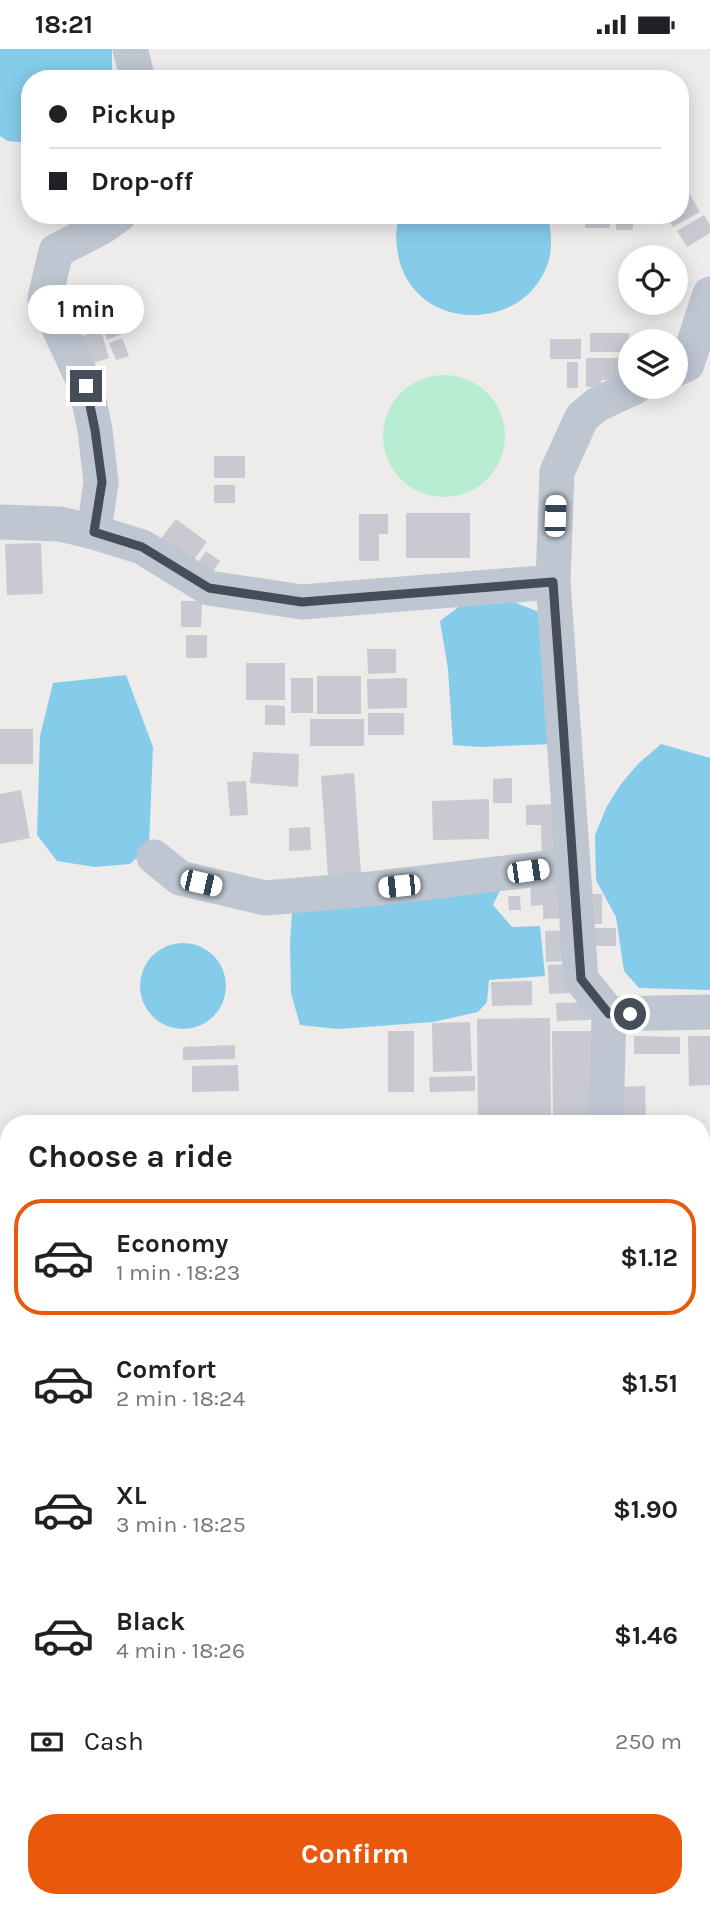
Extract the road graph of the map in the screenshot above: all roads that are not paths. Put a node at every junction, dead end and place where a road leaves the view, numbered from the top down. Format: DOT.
graph roads {
  1 [pos="130,49"];
  2 [pos="136,70"];
  3 [pos="106,224"];
  4 [pos="710,294"];
  5 [pos="688,361"];
  6 [pos="618,395"];
  7 [pos="0,522"];
  8 [pos="94,532"];
  9 [pos="553,582"];
  10 [pos="154,857"];
  11 [pos="572,865"];
  12 [pos="710,1012"];
  13 [pos="609,1014"];
  14 [pos="606,1115"];
  1 -- 2 [label="street"];
  3 -- 8 [label="street"];
  4 -- 5 [label="street"];
  6 -- 9 [label="street"];
  7 -- 8 [label="street"];
  8 -- 9 [label="street"];
  9 -- 11 [label="street"];
  10 -- 11 [label="street"];
  11 -- 13 [label="street"];
  12 -- 13 [label="street"];
  13 -- 14 [label="street"];
}
